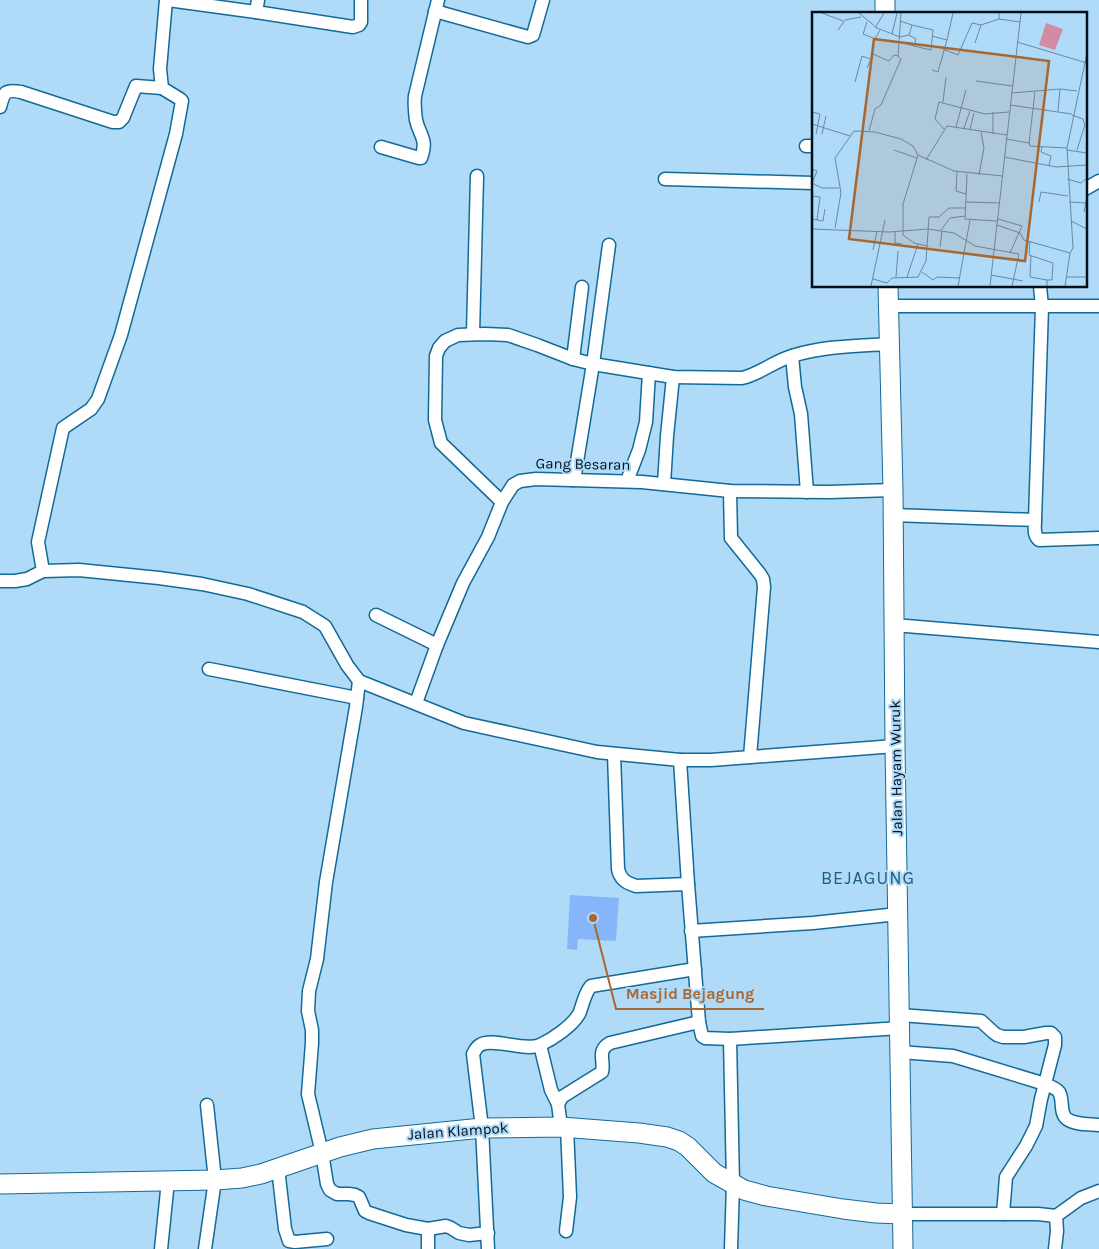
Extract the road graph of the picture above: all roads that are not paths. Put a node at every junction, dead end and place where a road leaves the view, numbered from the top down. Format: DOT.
graph roads {
  1 [pos="167,0"];
  2 [pos="361,0"];
  3 [pos="543,0"];
  4 [pos="257,6"];
  5 [pos="436,6"];
  6 [pos="162,88"];
  7 [pos="0,107"];
  8 [pos="381,147"];
  9 [pos="477,176"];
  10 [pos="665,179"];
  11 [pos="1099,182"];
  12 [pos="812,183"];
  13 [pos="1086,188"];
  14 [pos="609,245"];
  15 [pos="582,287"];
  16 [pos="888,288"];
  17 [pos="1040,288"];
  18 [pos="888,306"];
  19 [pos="1099,306"];
  20 [pos="1042,307"];
  21 [pos="472,334"];
  22 [pos="889,344"];
  23 [pos="792,356"];
  24 [pos="573,359"];
  25 [pos="593,364"];
  26 [pos="650,373"];
  27 [pos="673,377"];
  28 [pos="574,480"];
  29 [pos="627,481"];
  30 [pos="664,484"];
  31 [pos="730,490"];
  32 [pos="893,490"];
  33 [pos="807,492"];
  34 [pos="502,502"];
  35 [pos="893,515"];
  36 [pos="1035,520"];
  37 [pos="1099,538"];
  38 [pos="43,571"];
  39 [pos="0,581"];
  40 [pos="376,615"];
  41 [pos="894,625"];
  42 [pos="1099,642"];
  43 [pos="437,645"];
  44 [pos="209,669"];
  45 [pos="359,681"];
  46 [pos="357,698"];
  47 [pos="416,704"];
  48 [pos="895,746"];
  49 [pos="614,754"];
  50 [pos="750,757"];
  51 [pos="680,760"];
  52 [pos="688,884"];
  53 [pos="898,914"];
  54 [pos="691,931"];
  55 [pos="695,969"];
  56 [pos="698,1022"];
  57 [pos="900,1022"];
  58 [pos="730,1039"];
  59 [pos="540,1045"];
  60 [pos="900,1052"];
  61 [pos="1045,1084"];
  62 [pos="558,1104"];
  63 [pos="207,1105"];
  64 [pos="1099,1125"];
  65 [pos="564,1127"];
  66 [pos="482,1128"];
  67 [pos="322,1153"];
  68 [pos="278,1168"];
  69 [pos="215,1180"];
  70 [pos="168,1181"];
  71 [pos="0,1184"];
  72 [pos="733,1184"];
  73 [pos="1099,1192"];
  74 [pos="902,1214"];
  75 [pos="1003,1214"];
  76 [pos="1056,1216"];
  77 [pos="428,1229"];
  78 [pos="566,1231"];
  79 [pos="488,1233"];
  80 [pos="327,1239"];
  81 [pos="161,1249"];
  82 [pos="205,1249"];
  83 [pos="428,1249"];
  84 [pos="488,1249"];
  85 [pos="730,1249"];
  86 [pos="903,1249"];
  87 [pos="1055,1249"];
  1 -- 4 [label="street"];
  1 -- 6 [label="street"];
  2 -- 4 [label="street"];
  3 -- 5 [label="street"];
  5 -- 8 [label="street"];
  6 -- 7 [label="street"];
  6 -- 38 [label="street"];
  9 -- 21 [label="street"];
  10 -- 12 [label="street"];
  11 -- 13 [label="street"];
  14 -- 25 [label="street"];
  15 -- 24 [label="street"];
  16 -- 18 [label="main road, Jalan Hayam Wuruk"];
  17 -- 20 [label="street"];
  18 -- 20 [label="street"];
  18 -- 22 [label="main road, Jalan Hayam Wuruk"];
  19 -- 20 [label="street"];
  20 -- 36 [label="street"];
  21 -- 24 [label="street"];
  21 -- 34 [label="street"];
  22 -- 23 [label="street"];
  22 -- 32 [label="main road, Jalan Hayam Wuruk"];
  23 -- 27 [label="street"];
  23 -- 33 [label="street"];
  24 -- 25 [label="street"];
  25 -- 26 [label="street"];
  25 -- 28 [label="street"];
  26 -- 27 [label="street"];
  26 -- 29 [label="street"];
  27 -- 30 [label="street"];
  28 -- 29 [label="street, Gang Besaran"];
  28 -- 34 [label="street, Gang Besaran"];
  29 -- 30 [label="street, Gang Besaran"];
  30 -- 31 [label="street, Gang Besaran"];
  31 -- 33 [label="street, Gang Besaran"];
  31 -- 50 [label="street"];
  32 -- 33 [label="street, Gang Besaran"];
  32 -- 35 [label="main road, Jalan Hayam Wuruk"];
  34 -- 43 [label="street, Gang Besaran"];
  35 -- 36 [label="street"];
  35 -- 41 [label="main road, Jalan Hayam Wuruk"];
  36 -- 37 [label="street"];
  38 -- 39 [label="street"];
  38 -- 45 [label="street"];
  40 -- 43 [label="street"];
  41 -- 42 [label="street"];
  41 -- 48 [label="main road, Jalan Hayam Wuruk"];
  43 -- 47 [label="street, Gang Besaran"];
  44 -- 46 [label="street"];
  45 -- 46 [label="street"];
  45 -- 47 [label="street"];
  46 -- 67 [label="street"];
  47 -- 49 [label="street"];
  48 -- 50 [label="street"];
  48 -- 53 [label="main road, Jalan Hayam Wuruk"];
  49 -- 51 [label="street"];
  49 -- 52 [label="street"];
  50 -- 51 [label="street"];
  51 -- 52 [label="street"];
  52 -- 54 [label="street"];
  53 -- 54 [label="street"];
  53 -- 57 [label="main road, Jalan Hayam Wuruk"];
  54 -- 55 [label="street"];
  55 -- 56 [label="street"];
  55 -- 59 [label="street"];
  56 -- 58 [label="street"];
  56 -- 62 [label="street"];
  57 -- 58 [label="street"];
  57 -- 60 [label="main road, Jalan Hayam Wuruk"];
  57 -- 61 [label="street"];
  58 -- 72 [label="street"];
  59 -- 62 [label="street"];
  59 -- 66 [label="street"];
  60 -- 61 [label="street"];
  60 -- 74 [label="main road, Jalan Hayam Wuruk"];
  61 -- 64 [label="street"];
  61 -- 75 [label="street"];
  62 -- 65 [label="street"];
  63 -- 69 [label="street"];
  65 -- 66 [label="main road, Jalan Klampok"];
  65 -- 72 [label="main road, Jalan Klampok"];
  65 -- 78 [label="street"];
  66 -- 67 [label="main road, Jalan Klampok"];
  66 -- 79 [label="street"];
  67 -- 68 [label="main road, Jalan Klampok"];
  67 -- 77 [label="street"];
  68 -- 69 [label="main road, Jalan Klampok"];
  68 -- 80 [label="street"];
  69 -- 70 [label="main road, Jalan Klampok"];
  69 -- 82 [label="street"];
  70 -- 71 [label="main road, Jalan Klampok"];
  70 -- 81 [label="street"];
  72 -- 74 [label="main road, Jalan Klampok"];
  72 -- 85 [label="street"];
  73 -- 76 [label="street"];
  74 -- 75 [label="street"];
  74 -- 86 [label="main road, Jalan Hayam Wuruk"];
  75 -- 76 [label="street"];
  76 -- 87 [label="street"];
  77 -- 79 [label="street"];
  77 -- 83 [label="street"];
  79 -- 84 [label="street"];
}
